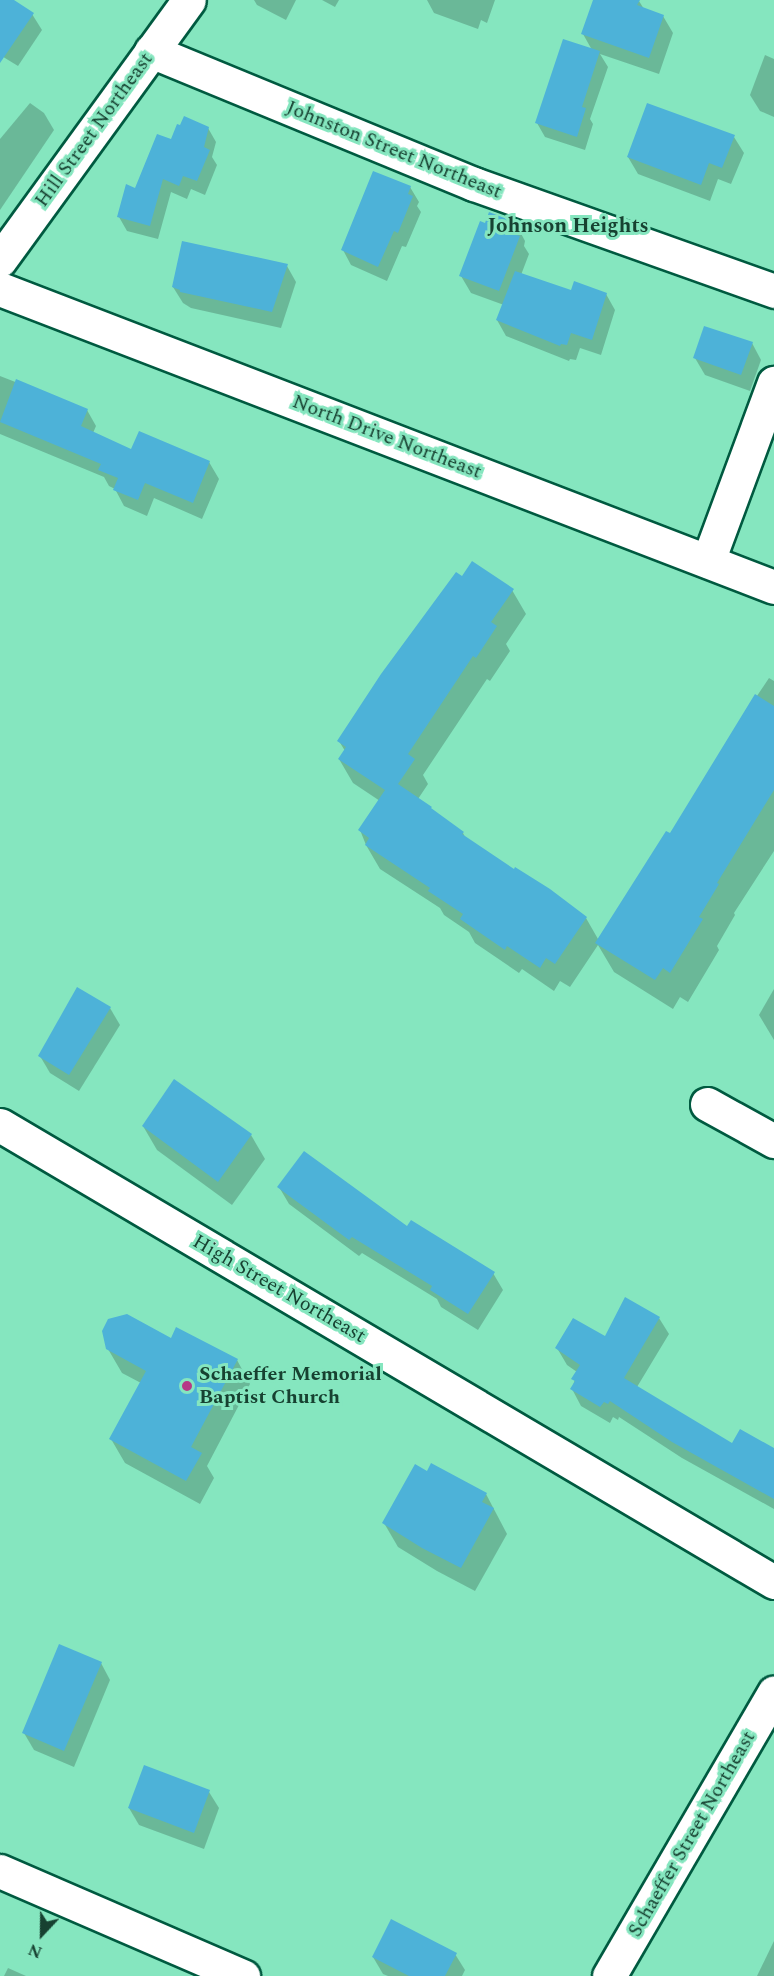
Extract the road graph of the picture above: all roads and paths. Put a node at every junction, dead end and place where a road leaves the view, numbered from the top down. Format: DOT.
graph roads {
  1 [pos="189,0"];
  2 [pos="152,51"];
  3 [pos="0,260"];
  4 [pos="0,289"];
  5 [pos="774,291"];
  6 [pos="774,383"];
  7 [pos="708,561"];
  8 [pos="774,587"];
  9 [pos="707,1104"];
  10 [pos="0,1125"];
  11 [pos="774,1141"];
  12 [pos="774,1582"];
  13 [pos="774,1692"];
  14 [pos="0,1871"];
  15 [pos="243,1976"];
  16 [pos="609,1976"];
  1 -- 2 [label="street, Hill Street Northeast"];
  2 -- 3 [label="street, Hill Street Northeast"];
  2 -- 5 [label="street, Johnston Street Northeast"];
  4 -- 7 [label="street, North Drive Northeast"];
  6 -- 7 [label="street"];
  7 -- 8 [label="street, North Drive Northeast"];
  9 -- 11 [label="street"];
  10 -- 12 [label="street, High Street Northeast"];
  13 -- 16 [label="street, Schaeffer Street Northeast"];
  14 -- 15 [label="street"];
}
